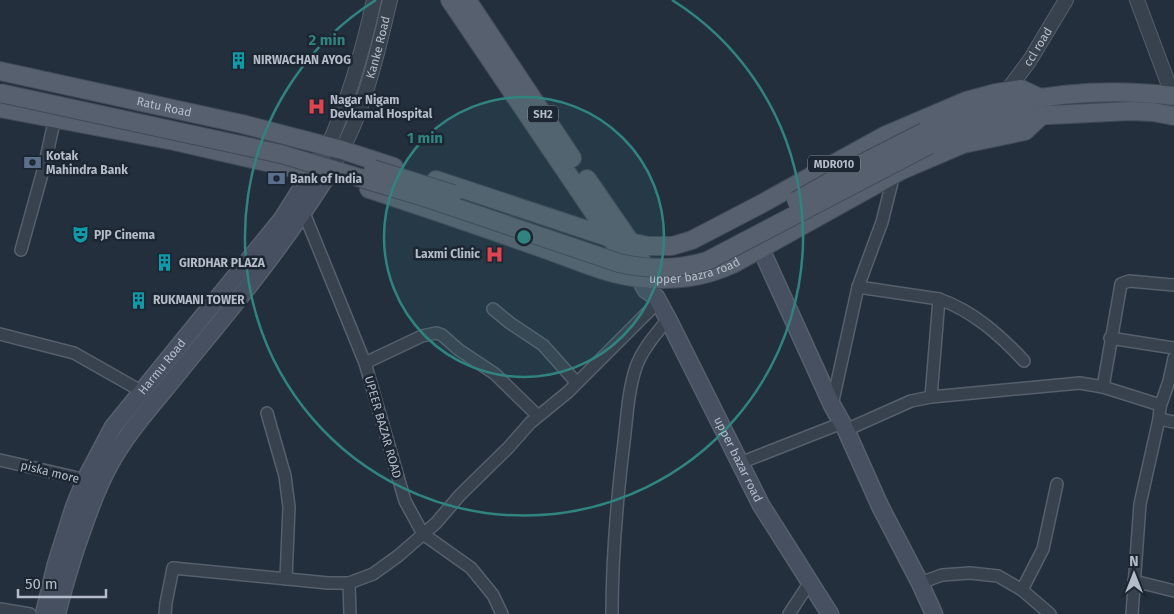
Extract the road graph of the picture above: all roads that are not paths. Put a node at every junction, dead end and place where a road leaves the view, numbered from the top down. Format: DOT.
graph roads {
  1 [pos="374,0"];
  2 [pos="390,0"];
  3 [pos="450,0"];
  4 [pos="468,0"];
  5 [pos="1066,0"];
  6 [pos="1137,0"];
  7 [pos="0,71"];
  8 [pos="0,82"];
  9 [pos="1007,91"];
  10 [pos="0,93"];
  11 [pos="1174,97"];
  12 [pos="1041,107"];
  13 [pos="0,108"];
  14 [pos="1174,116"];
  15 [pos="55,118"];
  16 [pos="926,139"];
  17 [pos="335,148"];
  18 [pos="320,174"];
  19 [pos="894,174"];
  20 [pos="304,213"];
  21 [pos="611,238"];
  22 [pos="631,243"];
  23 [pos="761,249"];
  24 [pos="20,250"];
  25 [pos="646,279"];
  26 [pos="1174,285"];
  27 [pos="858,287"];
  28 [pos="939,299"];
  29 [pos="657,300"];
  30 [pos="493,309"];
  31 [pos="668,319"];
  32 [pos="0,334"];
  33 [pos="1110,338"];
  34 [pos="1174,348"];
  35 [pos="1174,358"];
  36 [pos="1024,361"];
  37 [pos="365,363"];
  38 [pos="576,382"];
  39 [pos="1103,386"];
  40 [pos="141,391"];
  41 [pos="931,397"];
  42 [pos="832,405"];
  43 [pos="1160,407"];
  44 [pos="267,413"];
  45 [pos="538,416"];
  46 [pos="1159,419"];
  47 [pos="1174,422"];
  48 [pos="844,427"];
  49 [pos="0,460"];
  50 [pos="740,463"];
  51 [pos="92,483"];
  52 [pos="1058,484"];
  53 [pos="423,534"];
  54 [pos="286,579"];
  55 [pos="1134,581"];
  56 [pos="810,582"];
  57 [pos="349,583"];
  58 [pos="920,583"];
  59 [pos="1022,590"];
  60 [pos="1174,592"];
  61 [pos="0,609"];
  62 [pos="30,614"];
  63 [pos="44,614"];
  64 [pos="57,614"];
  65 [pos="165,614"];
  66 [pos="350,614"];
  67 [pos="502,614"];
  68 [pos="612,614"];
  69 [pos="789,614"];
  70 [pos="830,614"];
  71 [pos="934,614"];
  72 [pos="1050,614"];
  73 [pos="1132,614"];
  1 -- 17 [label="street, Kanke Road"];
  2 -- 17 [label="street, Kanke Road"];
  3 -- 21 [label="main road, SH2"];
  4 -- 22 [label="main road, SH2"];
  5 -- 9 [label="street, ccl road"];
  6 -- 11 [label="street"];
  7 -- 17 [label="main road, Ratu Road"];
  8 -- 16 [label="main road, bridge"];
  9 -- 12 [label="main road, upper bazra road / MDR010"];
  9 -- 22 [label="main road, upper bazra road / MDR010"];
  10 -- 16 [label="main road, bridge"];
  11 -- 12 [label="main road"];
  12 -- 14 [label="main road"];
  12 -- 16 [label="main road"];
  12 -- 19 [label="main road, upper bazra road / MDR010"];
  13 -- 15 [label="main road"];
  15 -- 18 [label="main road"];
  15 -- 24 [label="street"];
  17 -- 18 [label="main road, Harmu Road"];
  17 -- 21 [label="main road, upper bazra road / MDR010"];
  18 -- 20 [label="main road, Harmu Road"];
  18 -- 25 [label="main road, upper bazra road / MDR010"];
  18 -- 40 [label="main road, Harmu Road"];
  19 -- 23 [label="main road, upper bazra road / MDR010"];
  19 -- 27 [label="street"];
  20 -- 37 [label="street, UPEER BAZAR ROAD"];
  20 -- 51 [label="main road, Harmu Road"];
  21 -- 22 [label="main road, upper bazra road / MDR010"];
  21 -- 25 [label="main road, upper bazar road"];
  22 -- 25 [label="main road, upper bazar road"];
  23 -- 25 [label="main road, upper bazra road / MDR010"];
  23 -- 42 [label="main road"];
  25 -- 29 [label="main road, upper bazar road"];
  26 -- 33 [label="street"];
  27 -- 28 [label="street"];
  27 -- 42 [label="street"];
  28 -- 36 [label="street"];
  28 -- 41 [label="street"];
  29 -- 31 [label="main road, upper bazar road"];
  29 -- 38 [label="street"];
  30 -- 38 [label="street"];
  31 -- 50 [label="main road, upper bazar road"];
  31 -- 68 [label="street"];
  32 -- 40 [label="street"];
  33 -- 34 [label="street"];
  33 -- 39 [label="street"];
  35 -- 43 [label="street"];
  37 -- 45 [label="street"];
  37 -- 53 [label="street, UPEER BAZAR ROAD"];
  38 -- 45 [label="street"];
  39 -- 41 [label="street"];
  39 -- 43 [label="street"];
  40 -- 51 [label="main road, Harmu Road"];
  41 -- 48 [label="street"];
  42 -- 48 [label="main road"];
  43 -- 46 [label="street"];
  44 -- 54 [label="street"];
  45 -- 53 [label="street"];
  46 -- 47 [label="street"];
  46 -- 55 [label="street"];
  48 -- 50 [label="street"];
  48 -- 58 [label="main road"];
  49 -- 51 [label="street, piska more"];
  50 -- 56 [label="main road, upper bazar road"];
  51 -- 63 [label="main road, Harmu Road"];
  51 -- 64 [label="main road, Harmu Road"];
  52 -- 59 [label="street"];
  53 -- 57 [label="street"];
  53 -- 67 [label="street, UPEER BAZAR ROAD"];
  54 -- 57 [label="street"];
  54 -- 65 [label="street"];
  55 -- 60 [label="street"];
  55 -- 73 [label="street"];
  56 -- 69 [label="street"];
  56 -- 70 [label="main road, upper bazar road"];
  57 -- 66 [label="street"];
  58 -- 59 [label="street"];
  58 -- 71 [label="main road"];
  59 -- 72 [label="street"];
  61 -- 62 [label="street"];
}
